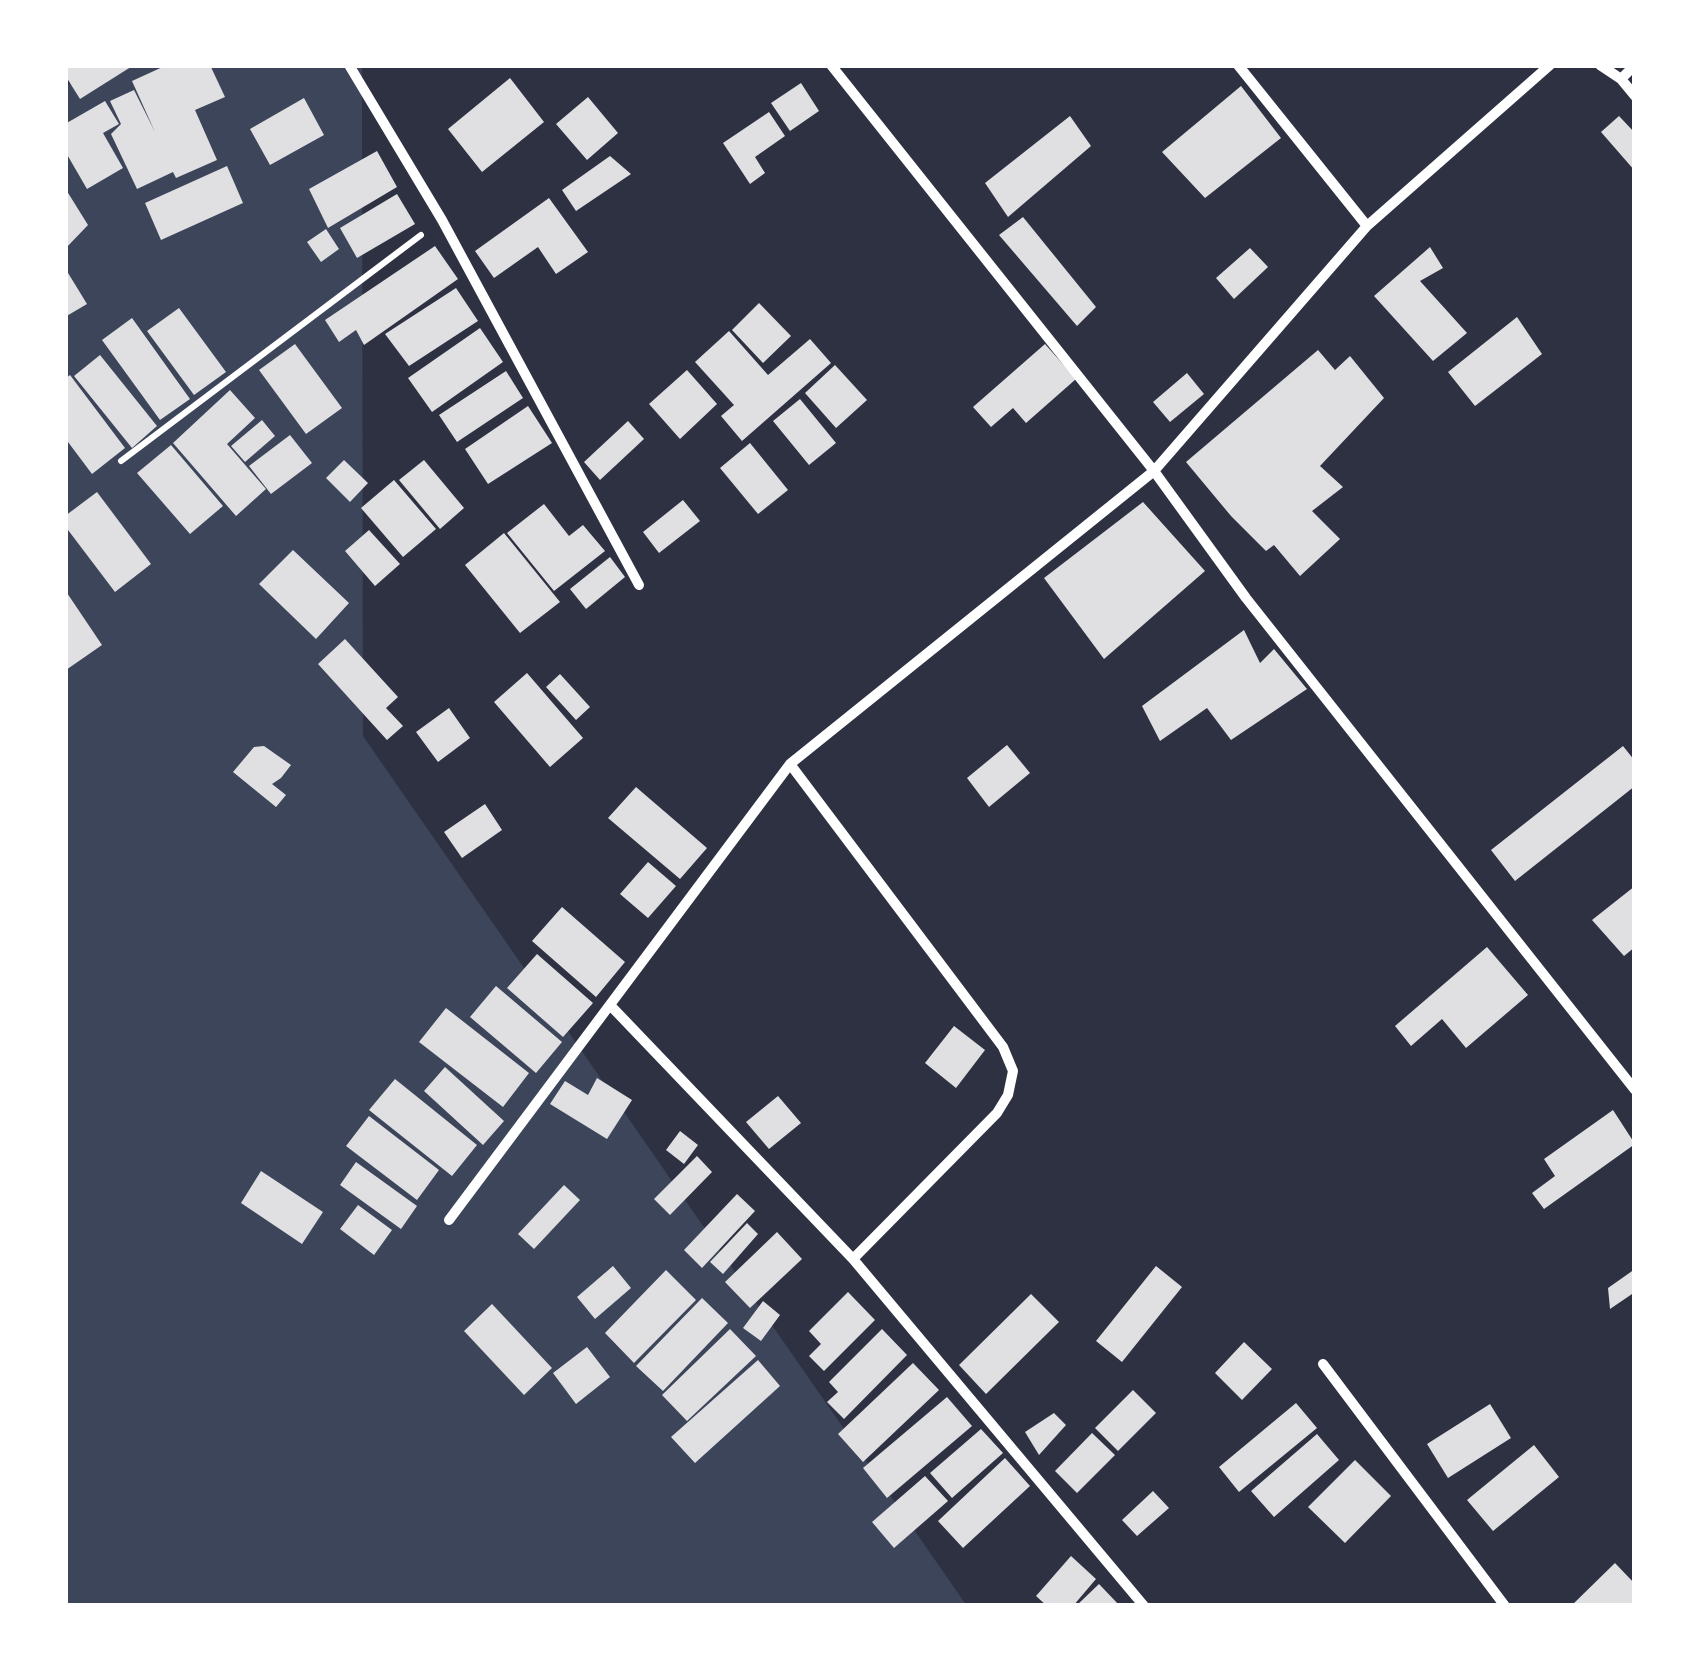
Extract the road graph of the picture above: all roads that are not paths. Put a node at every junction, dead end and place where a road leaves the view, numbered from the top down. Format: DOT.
graph roads {
  1 [pos="350,65"];
  2 [pos="831,65"];
  3 [pos="1238,65"];
  4 [pos="1550,65"];
  5 [pos="1600,65"];
  6 [pos="1635,65"];
  7 [pos="1621,80"];
  8 [pos="1635,96"];
  9 [pos="1367,226"];
  10 [pos="1154,470"];
  11 [pos="640,584"];
  12 [pos="790,764"];
  13 [pos="610,1005"];
  14 [pos="1635,1090"];
  15 [pos="449,1220"];
  16 [pos="853,1259"];
  17 [pos="1323,1364"];
  18 [pos="1144,1606"];
  19 [pos="1505,1606"];
  1 -- 11 [label="street"];
  2 -- 10 [label="street"];
  3 -- 9 [label="street"];
  4 -- 9 [label="street"];
  5 -- 7 [label="street"];
  6 -- 7 [label="street"];
  7 -- 8 [label="street"];
  9 -- 10 [label="street"];
  10 -- 12 [label="street"];
  10 -- 14 [label="street"];
  12 -- 13 [label="street"];
  12 -- 16 [label="street"];
  13 -- 15 [label="street"];
  13 -- 16 [label="street"];
  16 -- 18 [label="street"];
  17 -- 19 [label="street"];
}
